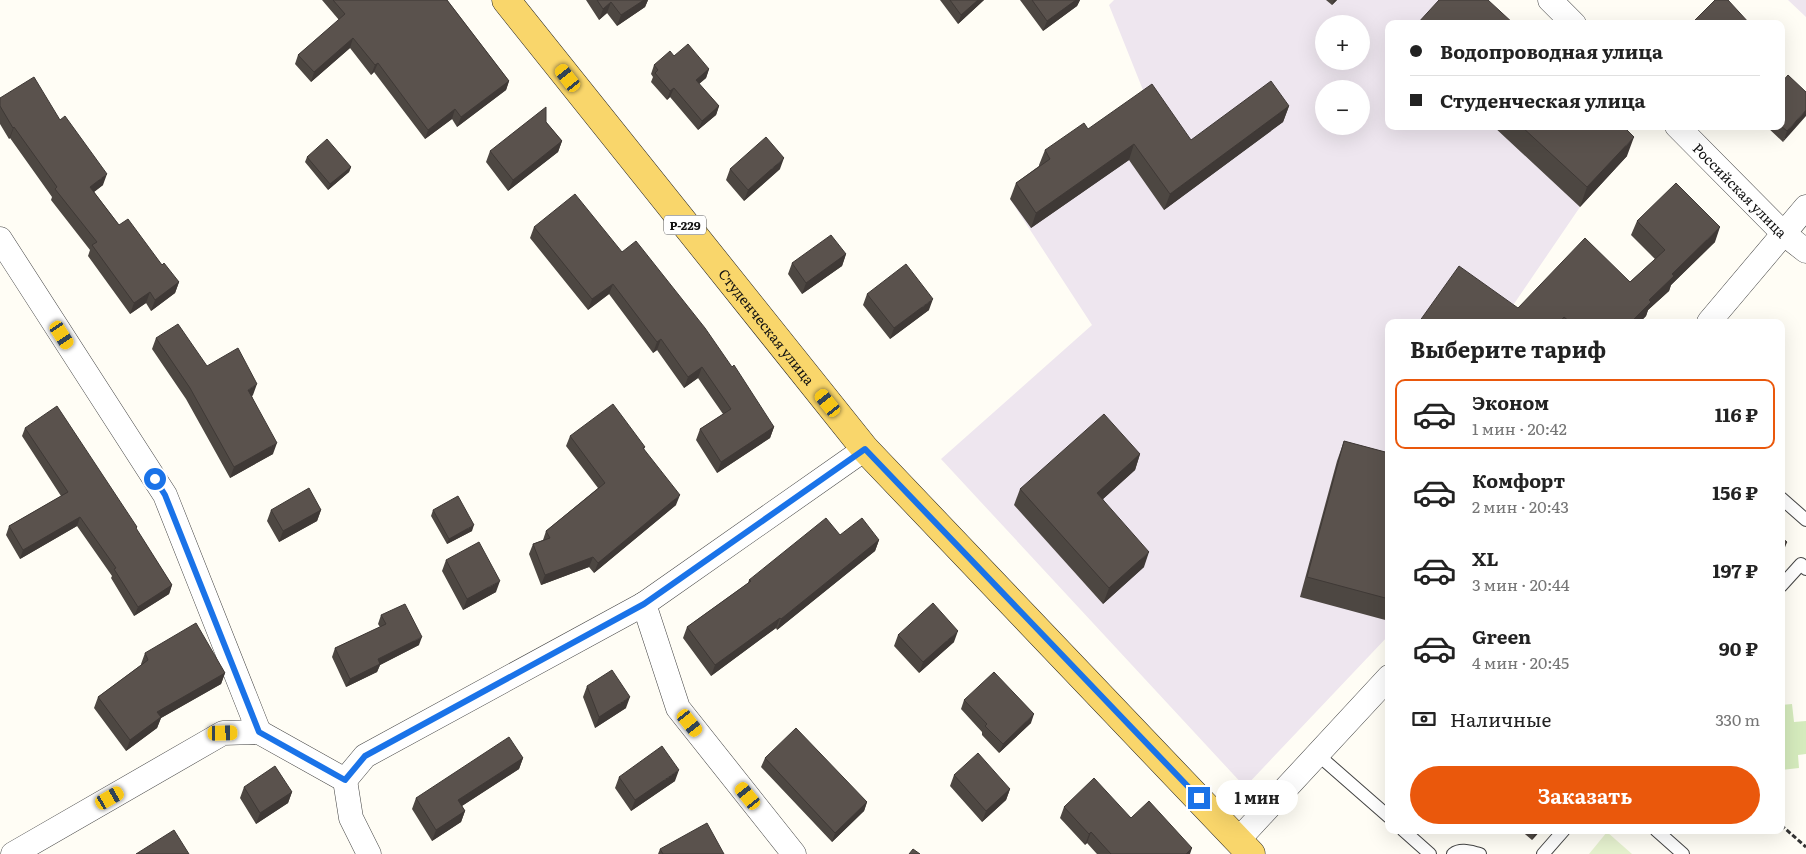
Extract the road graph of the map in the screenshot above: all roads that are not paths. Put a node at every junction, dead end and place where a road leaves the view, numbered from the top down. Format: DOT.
graph roads {
  1 [pos="506,0"];
  2 [pos="1550,0"];
  3 [pos="1570,20"];
  4 [pos="1680,130"];
  5 [pos="1806,207"];
  6 [pos="1783,233"];
  7 [pos="0,239"];
  8 [pos="1806,251"];
  9 [pos="1711,319"];
  10 [pos="865,449"];
  11 [pos="1785,502"];
  12 [pos="1806,520"];
  13 [pos="1804,564"];
  14 [pos="1785,582"];
  15 [pos="644,604"];
  16 [pos="1385,681"];
  17 [pos="259,732"];
  18 [pos="1318,754"];
  19 [pos="345,780"];
  20 [pos="1385,814"];
  21 [pos="1408,834"];
  22 [pos="1560,834"];
  23 [pos="1661,834"];
  24 [pos="1245,847"];
  25 [pos="13,854"];
  26 [pos="369,854"];
  27 [pos="794,854"];
  28 [pos="1430,854"];
  29 [pos="1453,854"];
  30 [pos="1480,854"];
  31 [pos="1543,854"];
  32 [pos="1684,854"];
  1 -- 10 [label="main road, Студенческая улица / Р-229"];
  2 -- 3 [label="street"];
  4 -- 6 [label="street, Российская улица"];
  5 -- 6 [label="street"];
  6 -- 8 [label="street, Российская улица"];
  6 -- 9 [label="street"];
  7 -- 17 [label="street"];
  10 -- 15 [label="street"];
  10 -- 24 [label="main road, Студенческая улица / Р-229"];
  11 -- 12 [label="lane"];
  13 -- 14 [label="lane"];
  15 -- 19 [label="street"];
  15 -- 27 [label="street"];
  16 -- 18 [label="street"];
  17 -- 19 [label="street"];
  17 -- 25 [label="street"];
  18 -- 20 [label="lane"];
  18 -- 24 [label="street"];
  19 -- 26 [label="street"];
  21 -- 28 [label="lane"];
  22 -- 31 [label="lane"];
  23 -- 32 [label="lane"];
  29 -- 30 [label="lane"];
}
